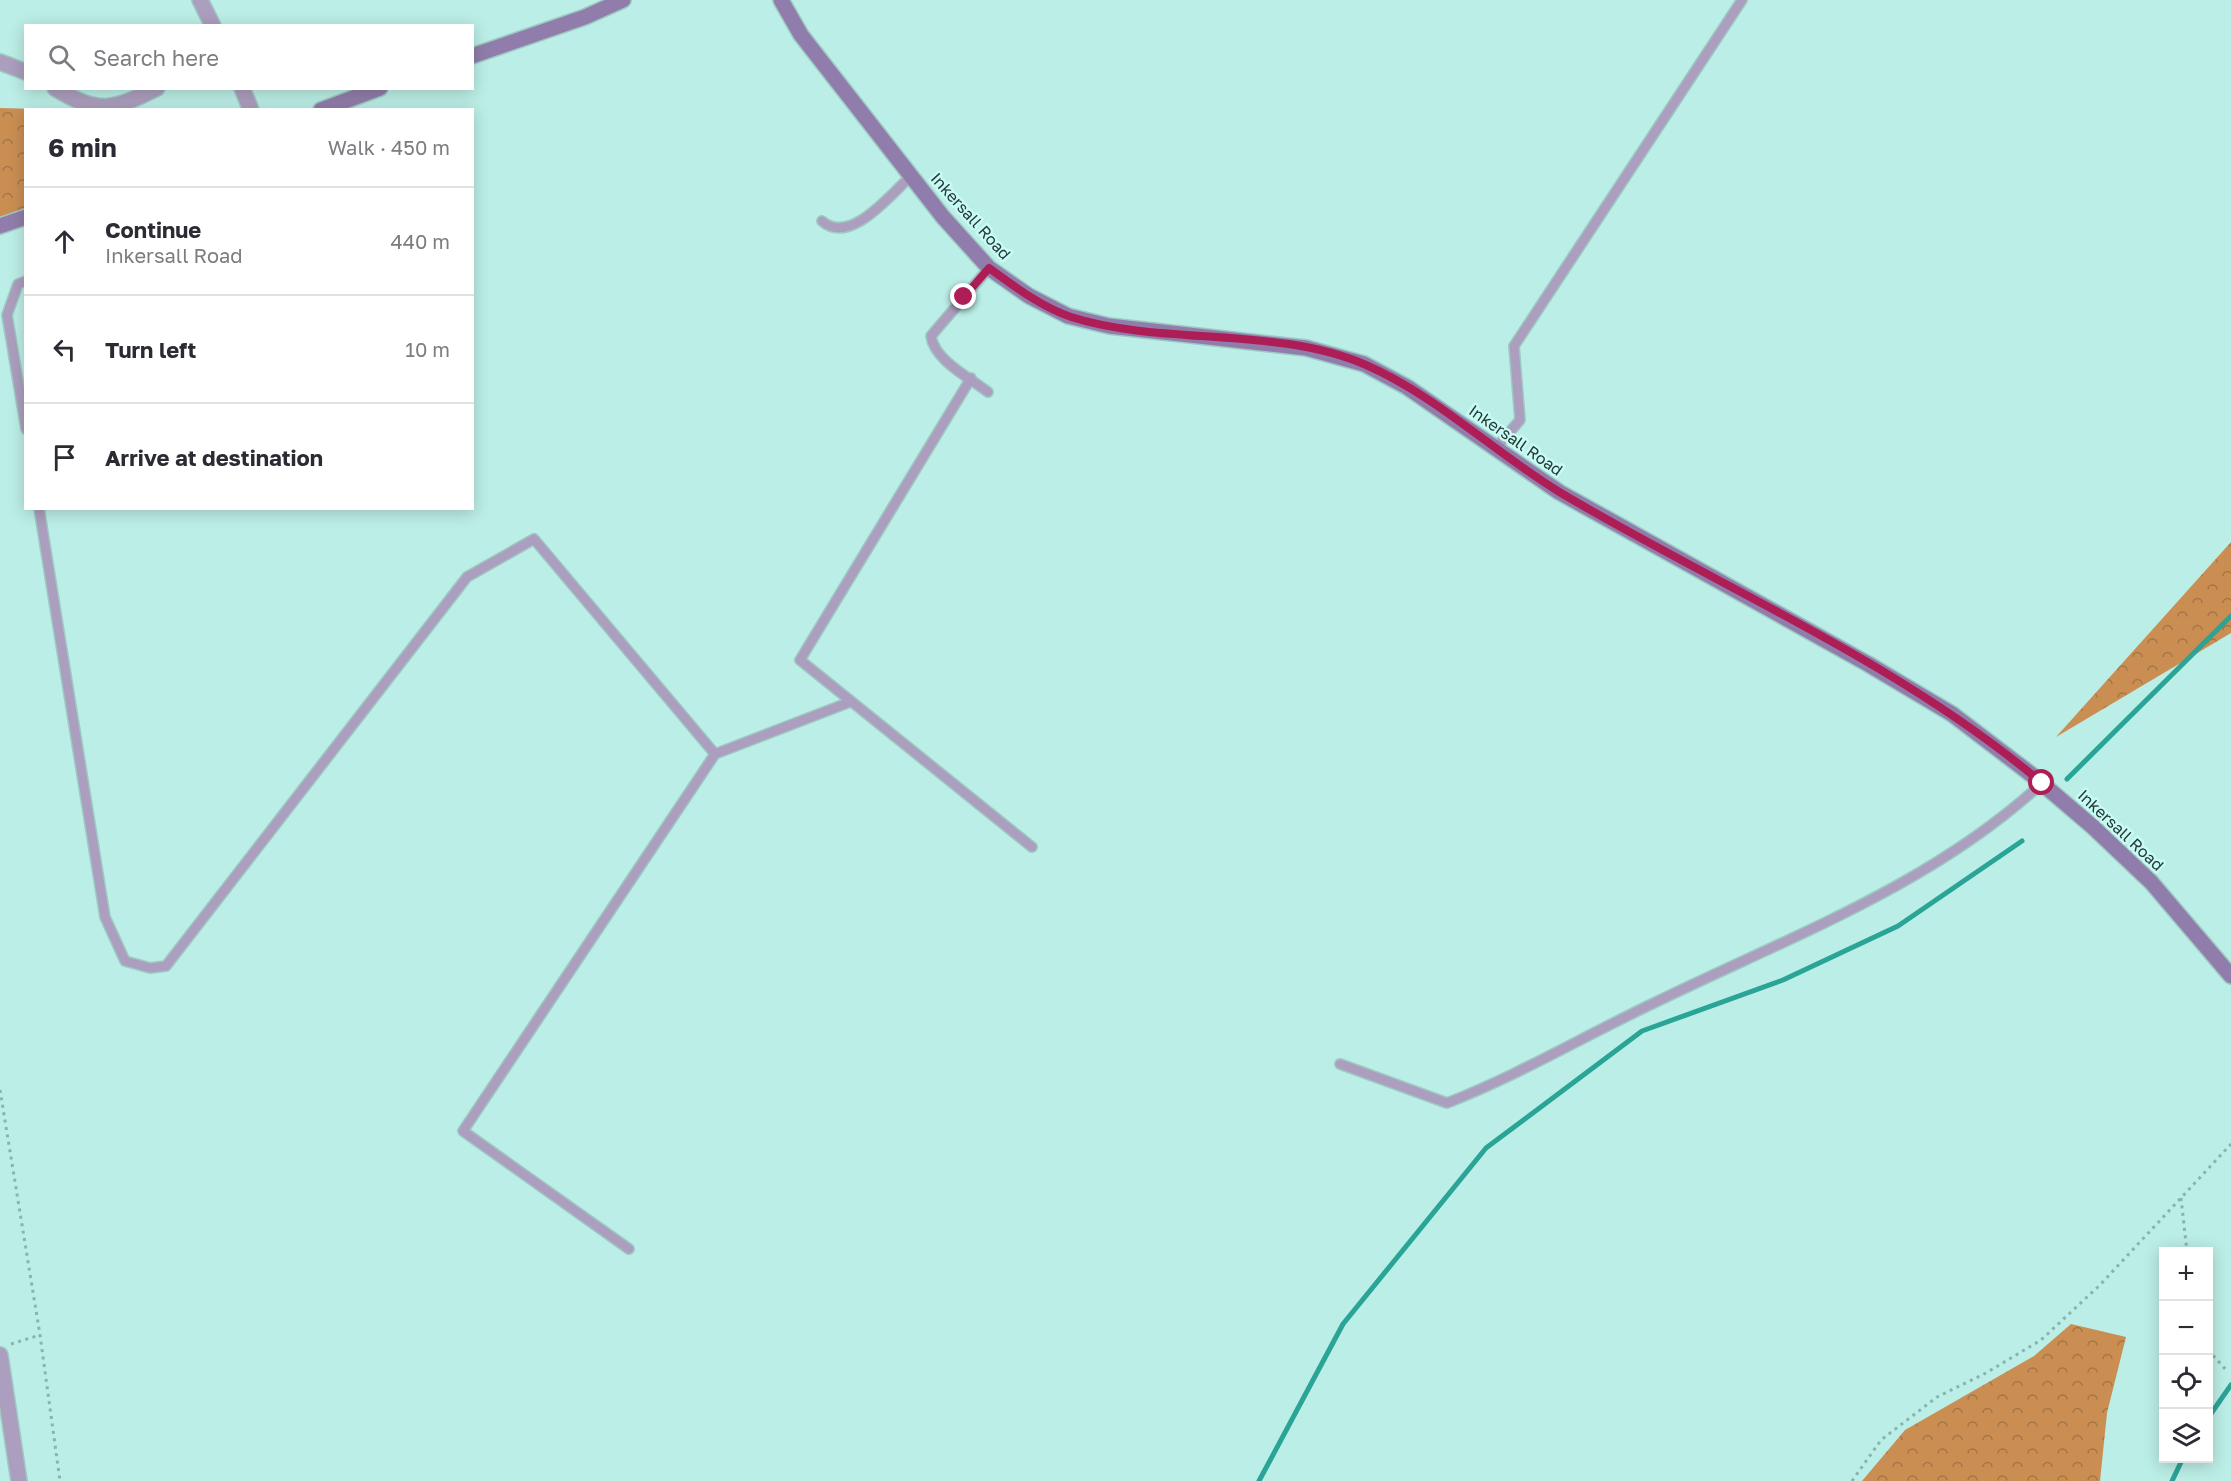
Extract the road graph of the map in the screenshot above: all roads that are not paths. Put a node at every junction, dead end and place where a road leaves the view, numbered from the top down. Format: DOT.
graph roads {
  1 [pos="200,0"];
  2 [pos="623,0"];
  3 [pos="781,0"];
  4 [pos="1742,0"];
  5 [pos="212,24"];
  6 [pos="474,55"];
  7 [pos="0,62"];
  8 [pos="24,71"];
  9 [pos="59,90"];
  10 [pos="153,90"];
  11 [pos="243,90"];
  12 [pos="375,90"];
  13 [pos="250,108"];
  14 [pos="326,108"];
  15 [pos="911,176"];
  16 [pos="24,218"];
  17 [pos="822,221"];
  18 [pos="0,226"];
  19 [pos="989,268"];
  20 [pos="24,282"];
  21 [pos="970,378"];
  22 [pos="988,392"];
  23 [pos="24,417"];
  24 [pos="1496,448"];
  25 [pos="39,510"];
  26 [pos="850,702"];
  27 [pos="715,754"];
  28 [pos="2042,783"];
  29 [pos="1032,847"];
  30 [pos="2231,976"];
  31 [pos="1340,1064"];
  32 [pos="629,1249"];
  33 [pos="0,1359"];
  34 [pos="19,1481"];
  1 -- 5 [label="street"];
  2 -- 6 [label="street"];
  3 -- 15 [label="street, Inkersall Road"];
  4 -- 24 [label="lane"];
  7 -- 8 [label="street"];
  9 -- 10 [label="street"];
  11 -- 13 [label="street"];
  12 -- 14 [label="street"];
  15 -- 17 [label="lane"];
  15 -- 19 [label="street, Inkersall Road"];
  16 -- 18 [label="street"];
  19 -- 21 [label="lane"];
  19 -- 24 [label="street, Inkersall Road"];
  20 -- 23 [label="lane"];
  21 -- 22 [label="lane"];
  21 -- 26 [label="lane"];
  24 -- 28 [label="street, Inkersall Road"];
  25 -- 27 [label="lane"];
  26 -- 27 [label="lane"];
  26 -- 29 [label="lane"];
  27 -- 32 [label="lane"];
  28 -- 30 [label="street, Inkersall Road"];
  28 -- 31 [label="lane"];
  33 -- 34 [label="street"];
}
